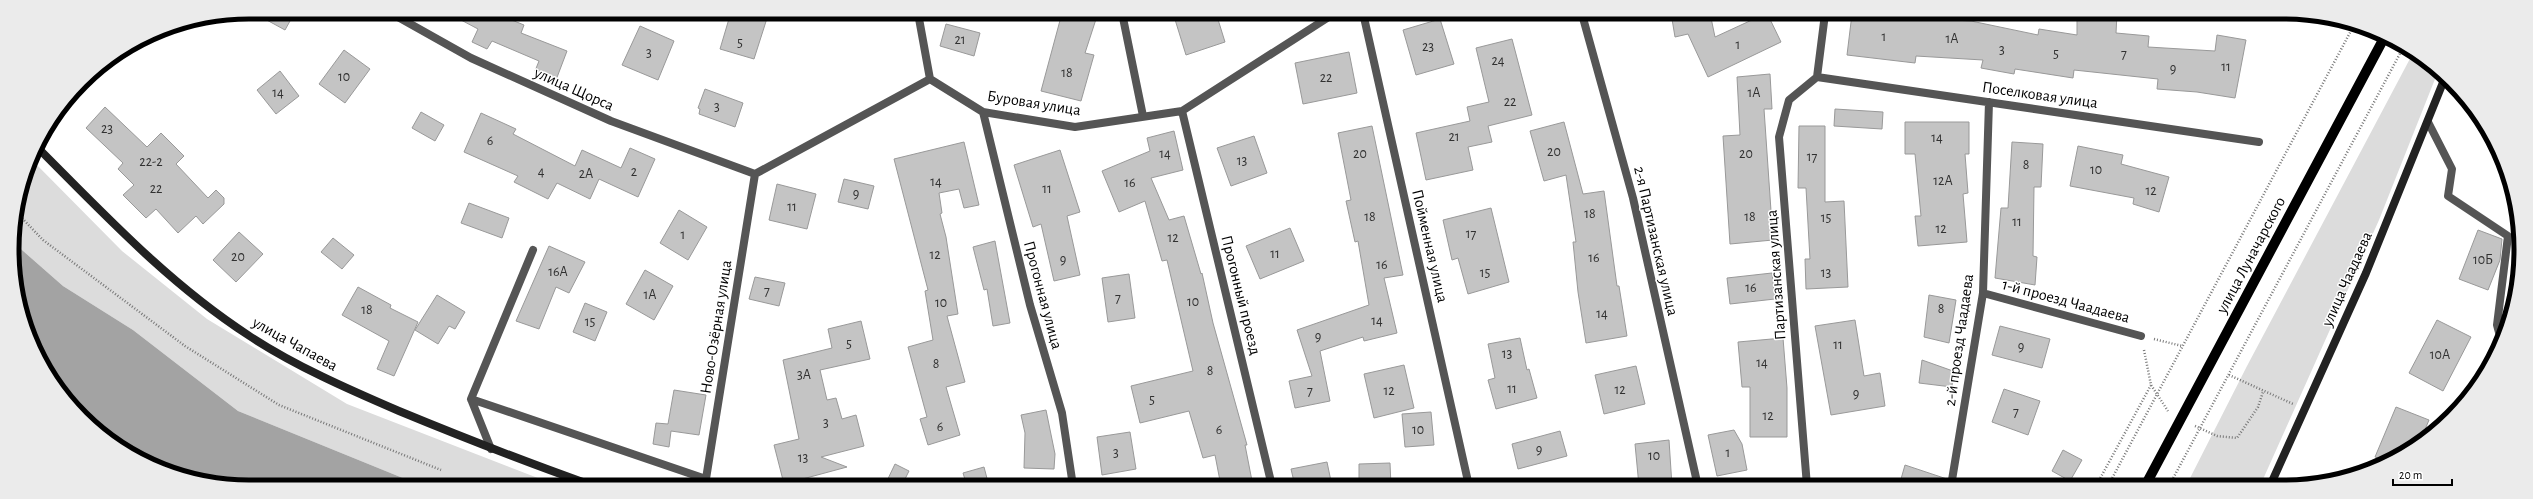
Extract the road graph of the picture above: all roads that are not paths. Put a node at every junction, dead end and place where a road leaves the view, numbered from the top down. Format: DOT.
graph roads {
  1 [pos="400,19"];
  2 [pos="919,19"];
  3 [pos="1123,19"];
  4 [pos="1325,19"];
  5 [pos="1364,19"];
  6 [pos="1583,19"];
  7 [pos="1824,19"];
  8 [pos="2382,42"];
  9 [pos="1817,77"];
  10 [pos="930,79"];
  11 [pos="2443,84"];
  12 [pos="1989,102"];
  13 [pos="1182,111"];
  14 [pos="983,112"];
  15 [pos="1143,116"];
  16 [pos="2428,122"];
  17 [pos="2259,142"];
  18 [pos="41,151"];
  19 [pos="755,174"];
  20 [pos="533,250"];
  21 [pos="1983,293"];
  22 [pos="2499,332"];
  23 [pos="2141,336"];
  24 [pos="471,399"];
  25 [pos="491,449"];
  26 [pos="577,480"];
  27 [pos="700,480"];
  28 [pos="706,480"];
  29 [pos="1072,480"];
  30 [pos="1271,480"];
  31 [pos="1469,480"];
  32 [pos="1697,480"];
  33 [pos="1807,480"];
  34 [pos="1952,480"];
  35 [pos="2148,480"];
  36 [pos="2273,480"];
  1 -- 19 [label="street, улица Щорса"];
  2 -- 10 [label="street"];
  3 -- 15 [label="street"];
  4 -- 13 [label="street, Буровая улица"];
  5 -- 31 [label="street, Пойменная улица"];
  6 -- 32 [label="street, 2-я Партизанская улица"];
  7 -- 9 [label="street"];
  8 -- 35 [label="main road, улица Луначарского"];
  9 -- 12 [label="street, Поселковая улица"];
  9 -- 33 [label="street, Партизанская улица"];
  10 -- 14 [label="street, Буровая улица"];
  10 -- 19 [label="street"];
  11 -- 16 [label="street, улица Чаадаева"];
  12 -- 17 [label="street, Поселковая улица"];
  12 -- 21 [label="street, 2-й проезд Чаадаева"];
  13 -- 15 [label="street, Буровая улица"];
  13 -- 30 [label="street, Прогонный проезд"];
  14 -- 15 [label="street, Буровая улица"];
  14 -- 29 [label="street, Прогонная улица"];
  16 -- 22 [label="street"];
  16 -- 36 [label="street, улица Чаадаева"];
  18 -- 25 [label="street, улица Чапаева"];
  19 -- 28 [label="street, Ново-Озёрная улица"];
  20 -- 24 [label="street"];
  21 -- 23 [label="street, 1-й проезд Чаадаева"];
  21 -- 34 [label="street, 2-й проезд Чаадаева"];
  24 -- 25 [label="street"];
  24 -- 27 [label="street"];
  25 -- 26 [label="street, улица Чапаева"];
}
